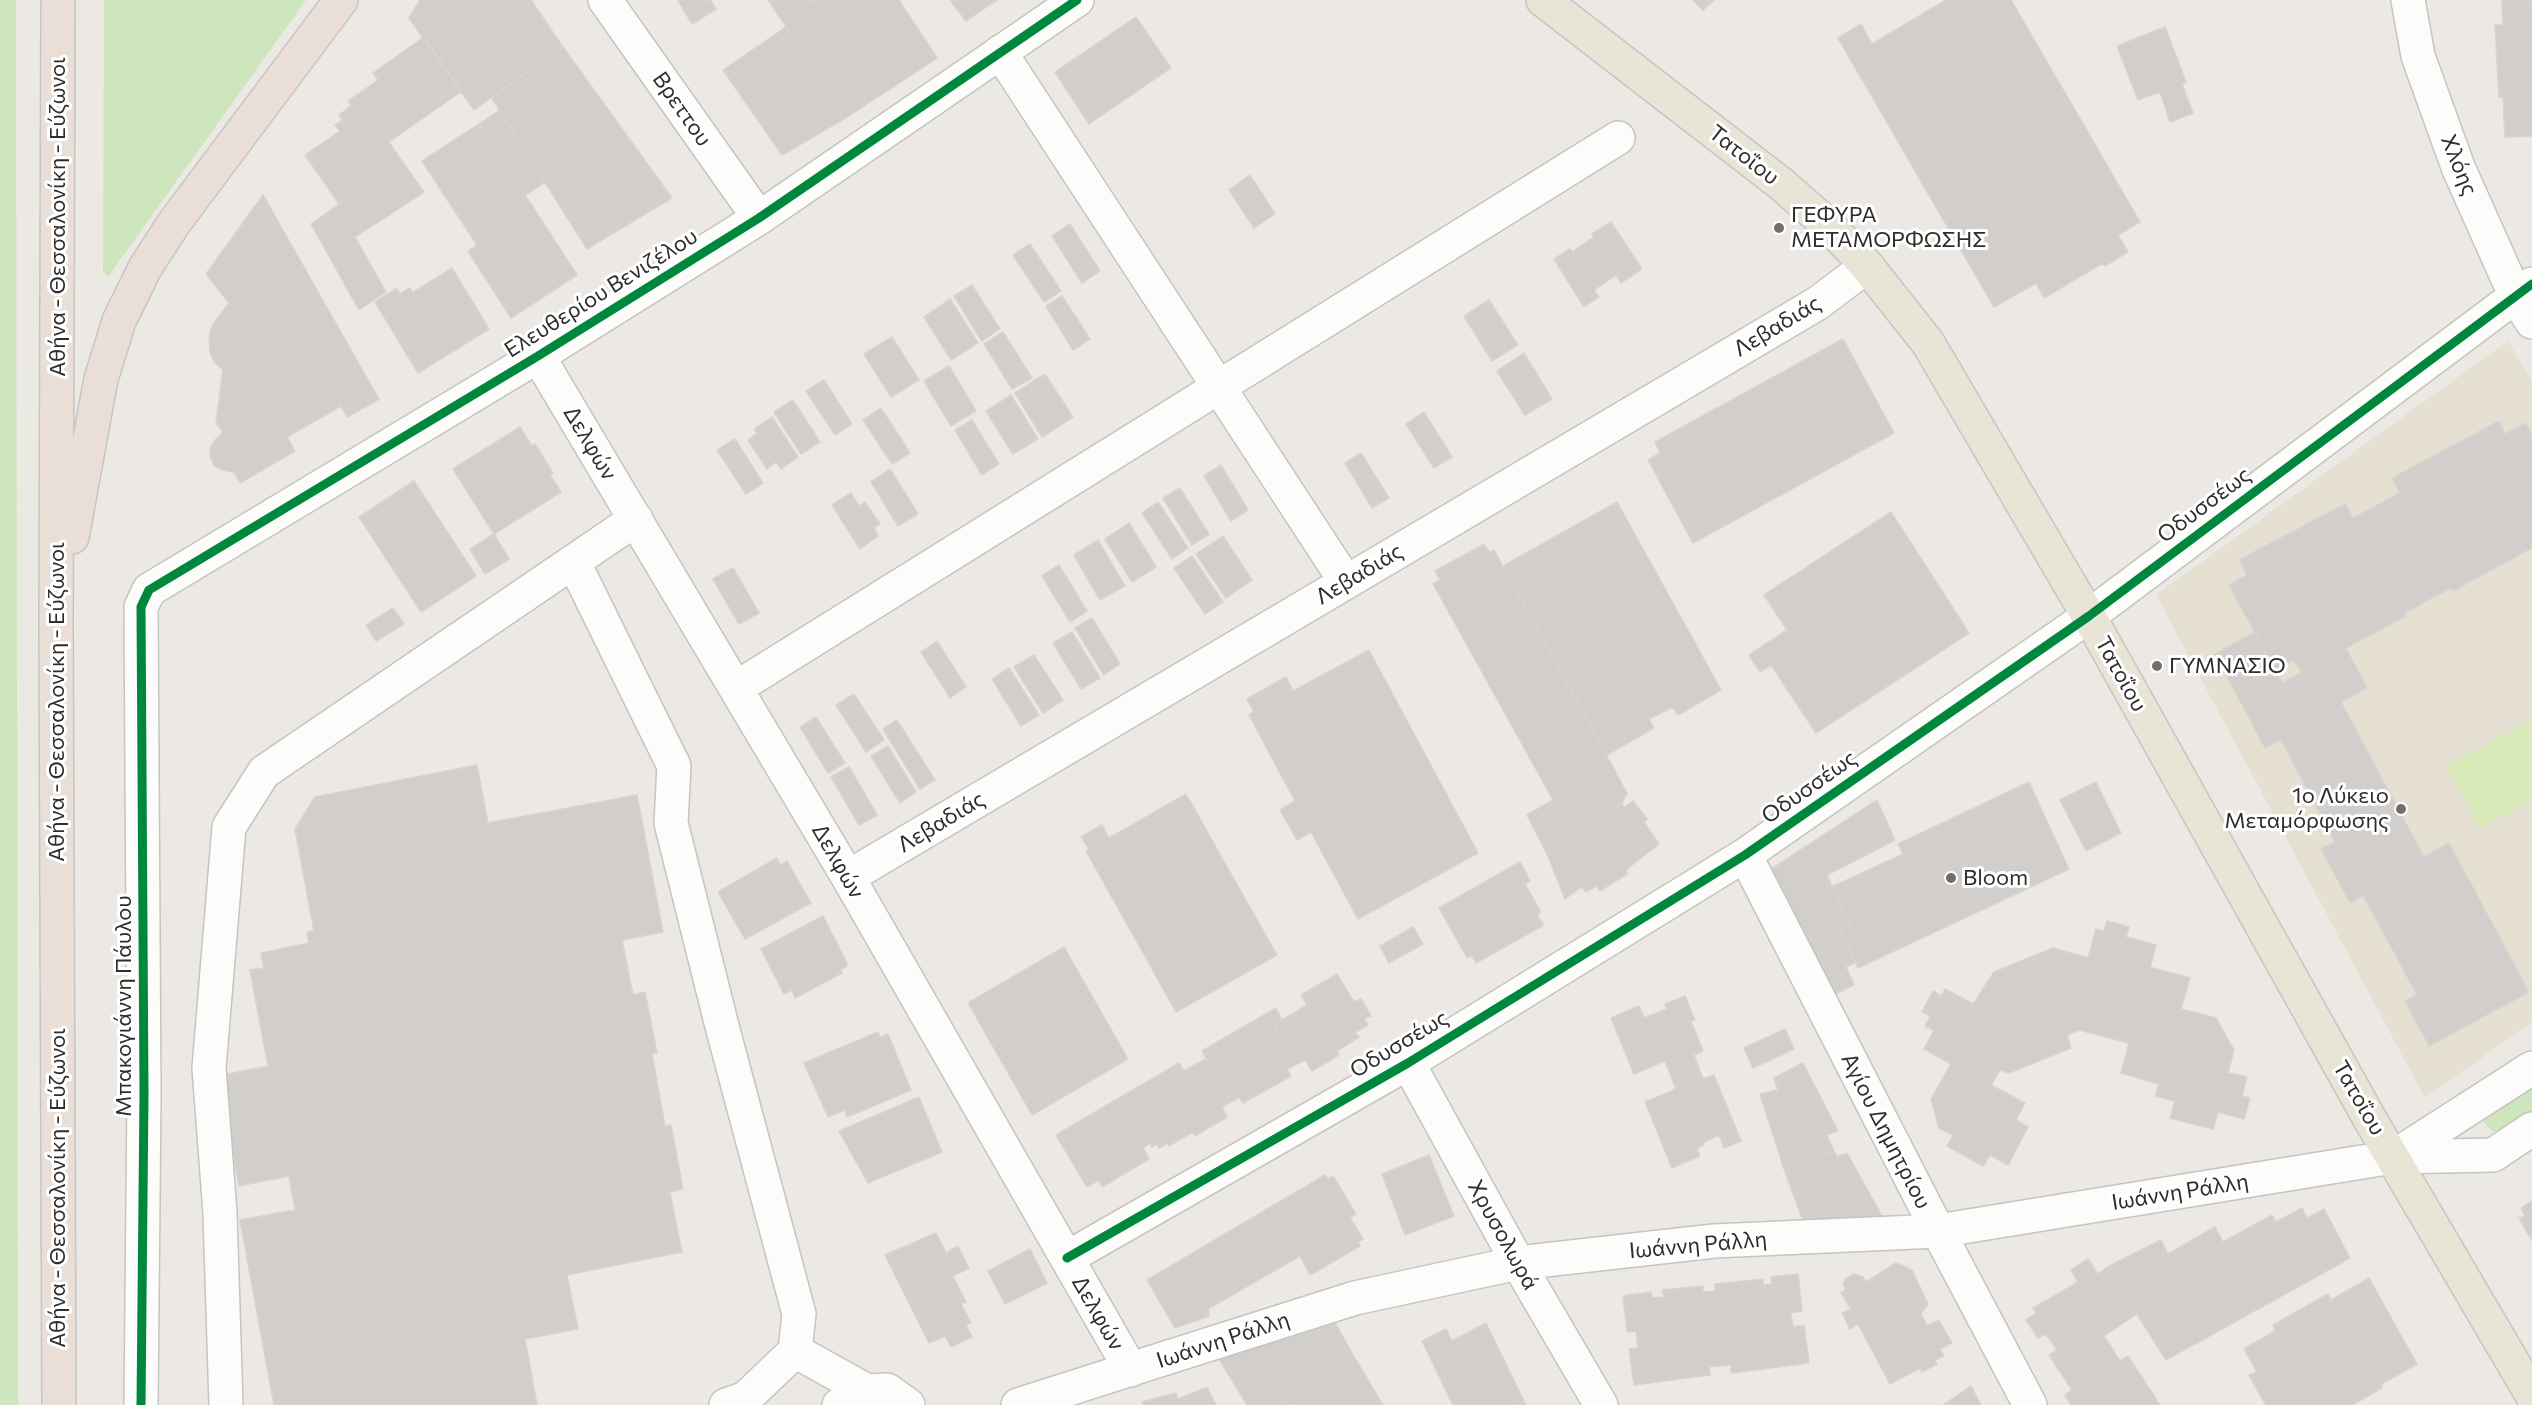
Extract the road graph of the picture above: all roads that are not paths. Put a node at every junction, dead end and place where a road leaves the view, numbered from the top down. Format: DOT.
graph roads {
  1 [pos="58,0"];
  2 [pos="340,0"];
  3 [pos="605,0"];
  4 [pos="1077,0"];
  5 [pos="1543,0"];
  6 [pos="2408,0"];
  7 [pos="1000,52"];
  8 [pos="1618,138"];
  9 [pos="759,218"];
  10 [pos="1867,266"];
  11 [pos="2527,301"];
  12 [pos="538,356"];
  13 [pos="1219,387"];
  14 [pos="636,519"];
  15 [pos="574,563"];
  16 [pos="1346,582"];
  17 [pos="141,607"];
  18 [pos="2089,616"];
  19 [pos="56,624"];
  20 [pos="736,688"];
  21 [pos="1745,855"];
  22 [pos="848,877"];
  23 [pos="1408,1063"];
  24 [pos="2532,1068"];
  25 [pos="2532,1129"];
  26 [pos="2393,1157"];
  27 [pos="1938,1231"];
  28 [pos="1067,1258"];
  29 [pos="1518,1263"];
  30 [pos="795,1350"];
  31 [pos="1131,1370"];
  32 [pos="2532,1395"];
  33 [pos="853,1398"];
  34 [pos="1024,1404"];
  35 [pos="59,1405"];
  36 [pos="141,1405"];
  37 [pos="226,1405"];
  38 [pos="726,1405"];
  39 [pos="908,1405"];
  40 [pos="1600,1405"];
  41 [pos="2030,1405"];
  1 -- 19 [label="highway, Αθήνα - Θεσσαλονίκη - Εύζωνοι"];
  2 -- 19 [label="highway"];
  3 -- 9 [label="street, Βρεττου"];
  4 -- 7 [label="street, Ελευθερίου Βενιζέλου"];
  5 -- 10 [label="main road, Τατοΐου"];
  6 -- 11 [label="street, Χλόης"];
  7 -- 9 [label="street, Ελευθερίου Βενιζέλου"];
  7 -- 13 [label="street"];
  8 -- 13 [label="street"];
  9 -- 12 [label="street, Ελευθερίου Βενιζέλου"];
  10 -- 16 [label="street, Λεβαδιάς"];
  10 -- 18 [label="main road, Τατοΐου"];
  11 -- 18 [label="street, Οδυσσέως"];
  12 -- 14 [label="street, Δελφών"];
  12 -- 17 [label="street, Ελευθερίου Βενιζέλου"];
  13 -- 16 [label="street"];
  13 -- 20 [label="street"];
  14 -- 15 [label="street"];
  14 -- 20 [label="street, Δελφών"];
  15 -- 30 [label="street"];
  15 -- 37 [label="street"];
  16 -- 22 [label="street, Λεβαδιάς"];
  17 -- 36 [label="street, Μπακογιάννη Πάυλου"];
  18 -- 21 [label="street, Οδυσσέως"];
  18 -- 26 [label="main road, Τατοΐου"];
  19 -- 35 [label="highway, Αθήνα - Θεσσαλονίκη - Εύζωνοι"];
  20 -- 22 [label="street, Δελφών"];
  21 -- 23 [label="street, Οδυσσέως"];
  21 -- 27 [label="street, Αγίου Δημητρίου"];
  22 -- 28 [label="street, Δελφών"];
  23 -- 28 [label="street, Οδυσσέως"];
  23 -- 29 [label="street, Χρυσολωρά"];
  24 -- 26 [label="street, Ιωάννη Ράλλη"];
  25 -- 26 [label="street, Ιωάννη Ράλλη"];
  26 -- 27 [label="street, Ιωάννη Ράλλη"];
  26 -- 32 [label="main road, Τατοΐου"];
  27 -- 29 [label="street, Ιωάννη Ράλλη"];
  27 -- 41 [label="street, Αγίου Δημητρίου"];
  28 -- 31 [label="street, Δελφών"];
  29 -- 31 [label="street, Ιωάννη Ράλλη"];
  29 -- 40 [label="street, Χρυσολωρά"];
  30 -- 33 [label="street"];
  30 -- 38 [label="street"];
  31 -- 34 [label="street, Ιωάννη Ράλλη"];
  33 -- 39 [label="street"];
}
